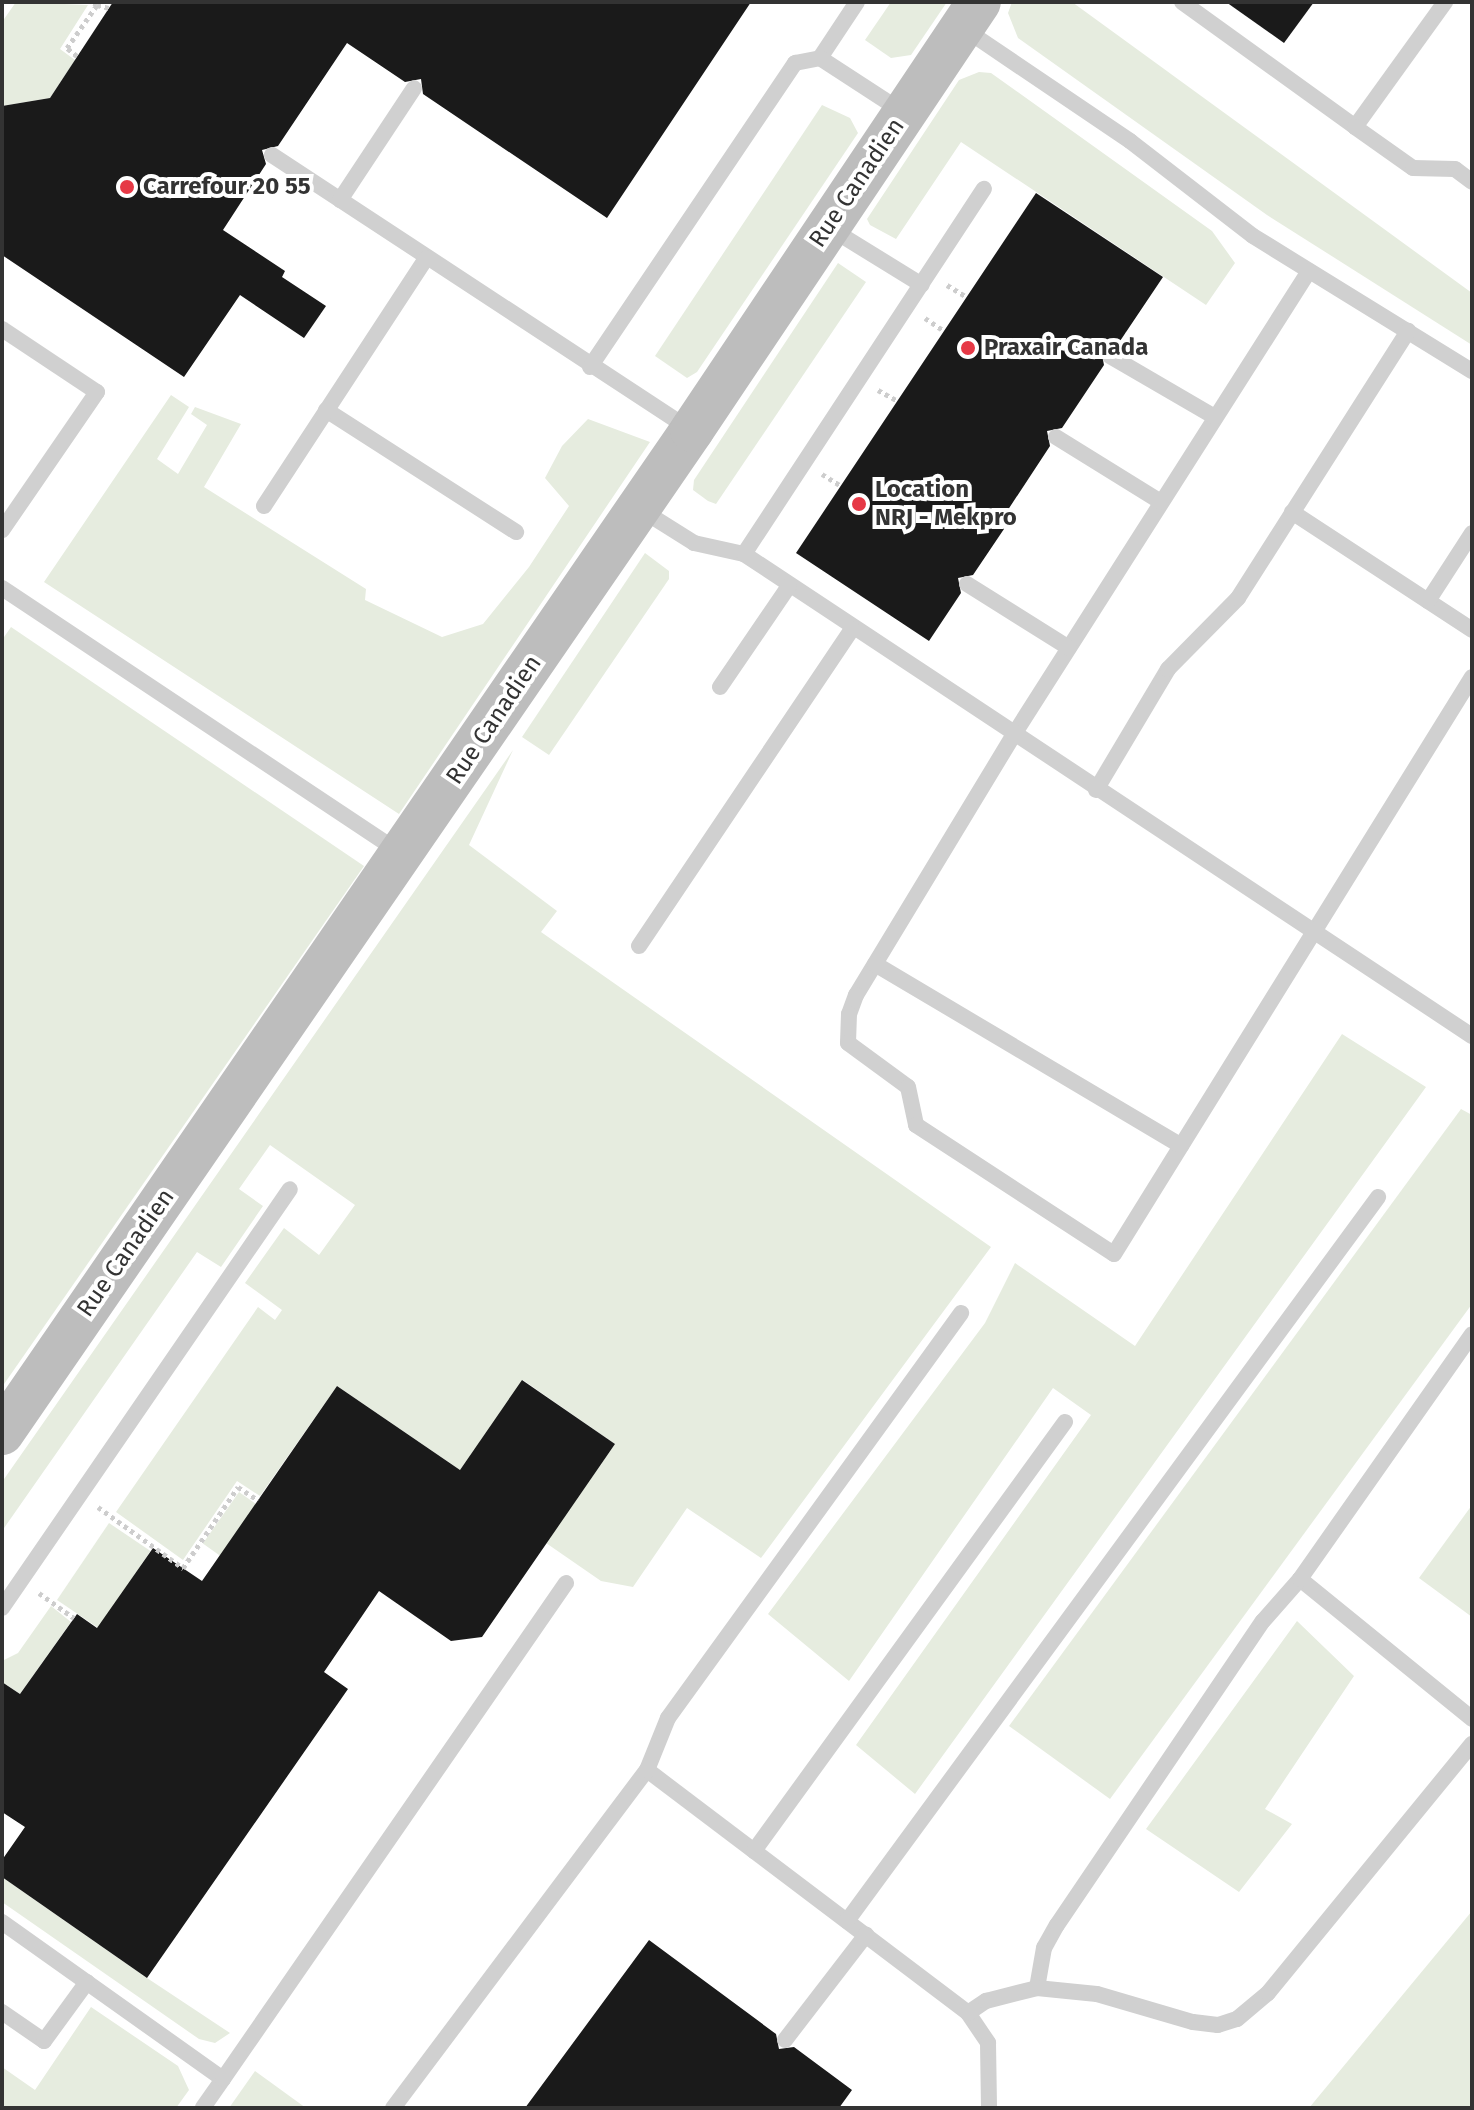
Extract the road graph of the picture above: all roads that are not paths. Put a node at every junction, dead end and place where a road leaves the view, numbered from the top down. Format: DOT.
graph roads {
  1 [pos="857,2"];
  2 [pos="1182,2"];
  3 [pos="1445,2"];
  4 [pos="970,14"];
  5 [pos="820,58"];
  6 [pos="414,88"];
  7 [pos="905,113"];
  8 [pos="1355,127"];
  9 [pos="272,155"];
  10 [pos="1472,182"];
  11 [pos="984,189"];
  12 [pos="340,200"];
  13 [pos="828,227"];
  14 [pos="426,258"];
  15 [pos="1309,271"];
  16 [pos="922,285"];
  17 [pos="2,329"];
  18 [pos="1408,331"];
  19 [pos="1110,356"];
  20 [pos="590,367"];
  21 [pos="1472,371"];
  22 [pos="326,410"];
  23 [pos="1215,417"];
  24 [pos="692,430"];
  25 [pos="1056,437"];
  26 [pos="1161,502"];
  27 [pos="264,506"];
  28 [pos="639,508"];
  29 [pos="1292,512"];
  30 [pos="2,530"];
  31 [pos="516,532"];
  32 [pos="1472,533"];
  33 [pos="744,554"];
  34 [pos="967,584"];
  35 [pos="789,586"];
  36 [pos="2,588"];
  37 [pos="1428,601"];
  38 [pos="852,629"];
  39 [pos="1472,630"];
  40 [pos="1069,648"];
  41 [pos="1472,677"];
  42 [pos="720,687"];
  43 [pos="1013,736"];
  44 [pos="1096,790"];
  45 [pos="403,854"];
  46 [pos="1314,933"];
  47 [pos="639,946"];
  48 [pos="875,964"];
  49 [pos="1472,1036"];
  50 [pos="1181,1146"];
  51 [pos="290,1189"];
  52 [pos="1378,1197"];
  53 [pos="961,1313"];
  54 [pos="1472,1334"];
  55 [pos="1065,1422"];
  56 [pos="2,1433"];
  57 [pos="1300,1579"];
  58 [pos="566,1583"];
  59 [pos="2,1608"];
  60 [pos="1472,1719"];
  61 [pos="1472,1744"];
  62 [pos="647,1770"];
  63 [pos="754,1851"];
  64 [pos="847,1921"];
  65 [pos="2,1922"];
  66 [pos="866,1935"];
  67 [pos="87,1982"];
  68 [pos="1037,1988"];
  69 [pos="2,2012"];
  70 [pos="968,2013"];
  71 [pos="785,2040"];
  72 [pos="223,2079"];
  73 [pos="203,2108"];
  74 [pos="393,2108"];
  75 [pos="989,2108"];
  1 -- 5 [label="lane"];
  2 -- 8 [label="lane"];
  3 -- 8 [label="lane"];
  4 -- 7 [label="street, Rue Canadien"];
  4 -- 15 [label="lane"];
  5 -- 7 [label="lane"];
  5 -- 20 [label="lane"];
  6 -- 12 [label="lane"];
  7 -- 13 [label="street, Rue Canadien"];
  8 -- 10 [label="lane"];
  9 -- 12 [label="lane"];
  11 -- 16 [label="lane"];
  12 -- 14 [label="lane"];
  13 -- 16 [label="lane"];
  13 -- 24 [label="street, Rue Canadien"];
  14 -- 20 [label="lane"];
  14 -- 22 [label="lane"];
  15 -- 18 [label="lane"];
  15 -- 23 [label="lane"];
  16 -- 33 [label="lane"];
  17 -- 30 [label="lane"];
  18 -- 21 [label="lane"];
  18 -- 29 [label="lane"];
  19 -- 23 [label="lane"];
  20 -- 24 [label="lane"];
  22 -- 27 [label="lane"];
  22 -- 31 [label="lane"];
  23 -- 26 [label="lane"];
  24 -- 28 [label="street, Rue Canadien"];
  25 -- 26 [label="lane"];
  26 -- 40 [label="lane"];
  28 -- 33 [label="lane"];
  28 -- 45 [label="street, Rue Canadien"];
  29 -- 37 [label="lane"];
  29 -- 44 [label="lane"];
  32 -- 37 [label="lane"];
  33 -- 35 [label="lane"];
  34 -- 40 [label="lane"];
  35 -- 38 [label="lane"];
  35 -- 42 [label="lane"];
  36 -- 45 [label="lane"];
  37 -- 39 [label="lane"];
  38 -- 43 [label="lane"];
  38 -- 47 [label="lane"];
  40 -- 43 [label="lane"];
  41 -- 46 [label="lane"];
  43 -- 44 [label="lane"];
  43 -- 48 [label="lane"];
  44 -- 46 [label="lane"];
  45 -- 56 [label="street, Rue Canadien"];
  46 -- 49 [label="lane"];
  46 -- 50 [label="lane"];
  48 -- 50 [label="lane"];
  48 -- 50 [label="lane"];
  51 -- 59 [label="lane"];
  52 -- 64 [label="lane"];
  53 -- 62 [label="lane"];
  54 -- 57 [label="lane"];
  55 -- 63 [label="lane"];
  57 -- 60 [label="lane"];
  57 -- 68 [label="lane"];
  58 -- 72 [label="lane"];
  61 -- 68 [label="lane"];
  62 -- 63 [label="lane"];
  62 -- 74 [label="lane"];
  63 -- 64 [label="lane"];
  64 -- 66 [label="lane"];
  65 -- 67 [label="lane"];
  66 -- 70 [label="lane"];
  66 -- 71 [label="lane"];
  67 -- 69 [label="lane"];
  67 -- 72 [label="lane"];
  68 -- 70 [label="lane"];
  70 -- 75 [label="lane"];
  72 -- 73 [label="lane"];
}
